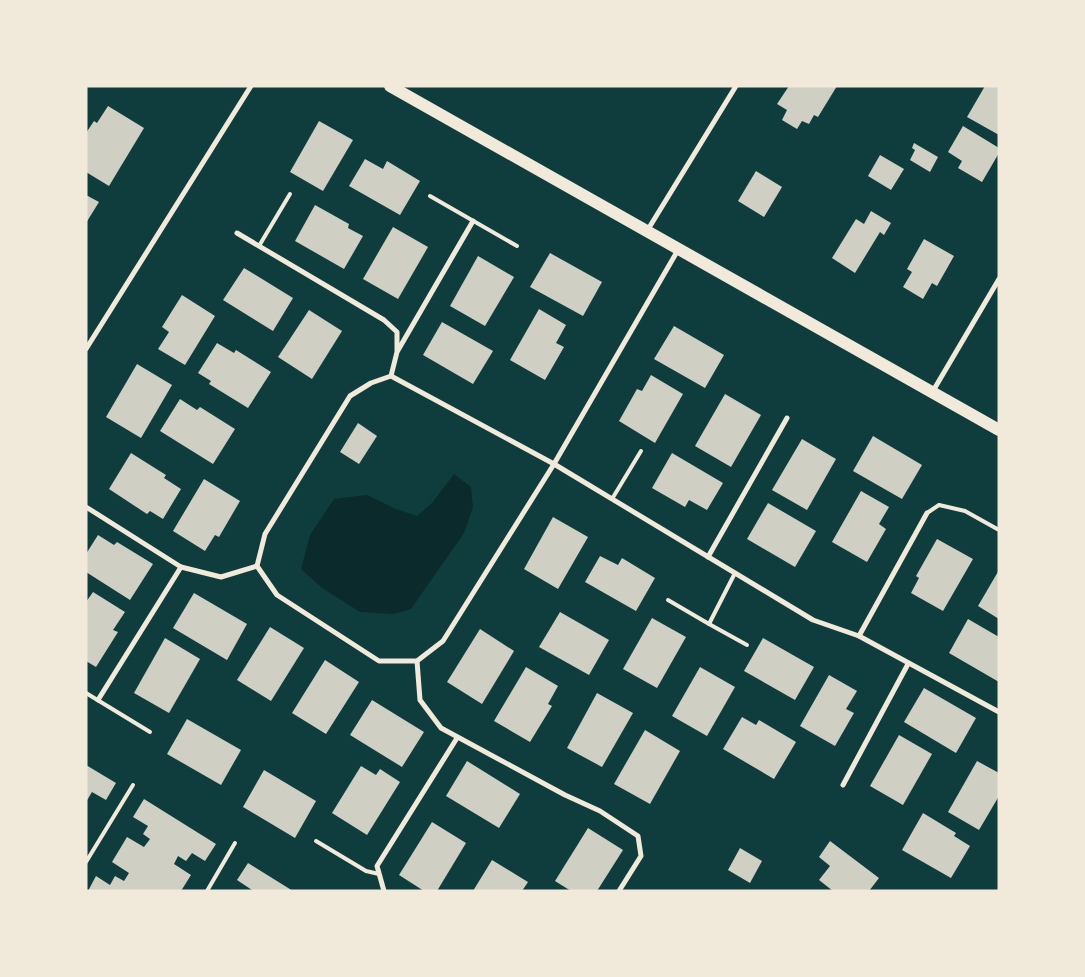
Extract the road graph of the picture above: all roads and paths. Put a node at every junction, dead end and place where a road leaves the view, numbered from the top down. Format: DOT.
graph roads {
  1 [pos="251,86"];
  2 [pos="390,86"];
  3 [pos="736,86"];
  4 [pos="290,194"];
  5 [pos="430,196"];
  6 [pos="473,220"];
  7 [pos="647,231"];
  8 [pos="236,233"];
  9 [pos="259,246"];
  10 [pos="517,246"];
  11 [pos="678,249"];
  12 [pos="999,279"];
  13 [pos="86,350"];
  14 [pos="396,352"];
  15 [pos="391,376"];
  16 [pos="931,393"];
  17 [pos="787,418"];
  18 [pos="999,430"];
  19 [pos="641,451"];
  20 [pos="554,464"];
  21 [pos="612,499"];
  22 [pos="86,507"];
  23 [pos="927,513"];
  24 [pos="999,530"];
  25 [pos="708,557"];
  26 [pos="257,566"];
  27 [pos="181,567"];
  28 [pos="735,573"];
  29 [pos="668,600"];
  30 [pos="709,624"];
  31 [pos="859,636"];
  32 [pos="747,645"];
  33 [pos="417,661"];
  34 [pos="908,664"];
  35 [pos="86,693"];
  36 [pos="98,700"];
  37 [pos="999,712"];
  38 [pos="150,732"];
  39 [pos="457,738"];
  40 [pos="133,785"];
  41 [pos="843,785"];
  42 [pos="316,841"];
  43 [pos="235,844"];
  44 [pos="86,862"];
  45 [pos="379,874"];
  46 [pos="207,891"];
  47 [pos="384,891"];
  48 [pos="619,891"];
  1 -- 13 [label="street"];
  2 -- 7 [label="main road"];
  3 -- 7 [label="street"];
  4 -- 9 [label="lane"];
  5 -- 6 [label="lane"];
  6 -- 10 [label="lane"];
  6 -- 14 [label="street"];
  7 -- 11 [label="main road"];
  8 -- 9 [label="street"];
  9 -- 14 [label="street"];
  11 -- 16 [label="main road"];
  11 -- 20 [label="street"];
  12 -- 16 [label="street"];
  14 -- 15 [label="street"];
  15 -- 20 [label="street"];
  15 -- 26 [label="street"];
  16 -- 18 [label="main road"];
  17 -- 25 [label="street"];
  19 -- 21 [label="lane"];
  20 -- 21 [label="street"];
  20 -- 33 [label="street"];
  21 -- 25 [label="street"];
  22 -- 27 [label="street"];
  23 -- 24 [label="lane"];
  23 -- 31 [label="street"];
  25 -- 28 [label="street"];
  26 -- 27 [label="street"];
  26 -- 33 [label="street"];
  27 -- 36 [label="street"];
  28 -- 30 [label="lane"];
  28 -- 31 [label="street"];
  29 -- 30 [label="lane"];
  30 -- 32 [label="lane"];
  31 -- 34 [label="street"];
  33 -- 39 [label="street"];
  34 -- 37 [label="street"];
  34 -- 41 [label="street"];
  35 -- 36 [label="lane"];
  36 -- 38 [label="lane"];
  39 -- 45 [label="street"];
  39 -- 48 [label="street"];
  40 -- 44 [label="lane"];
  42 -- 45 [label="lane"];
  43 -- 46 [label="lane"];
  45 -- 47 [label="street"];
}
